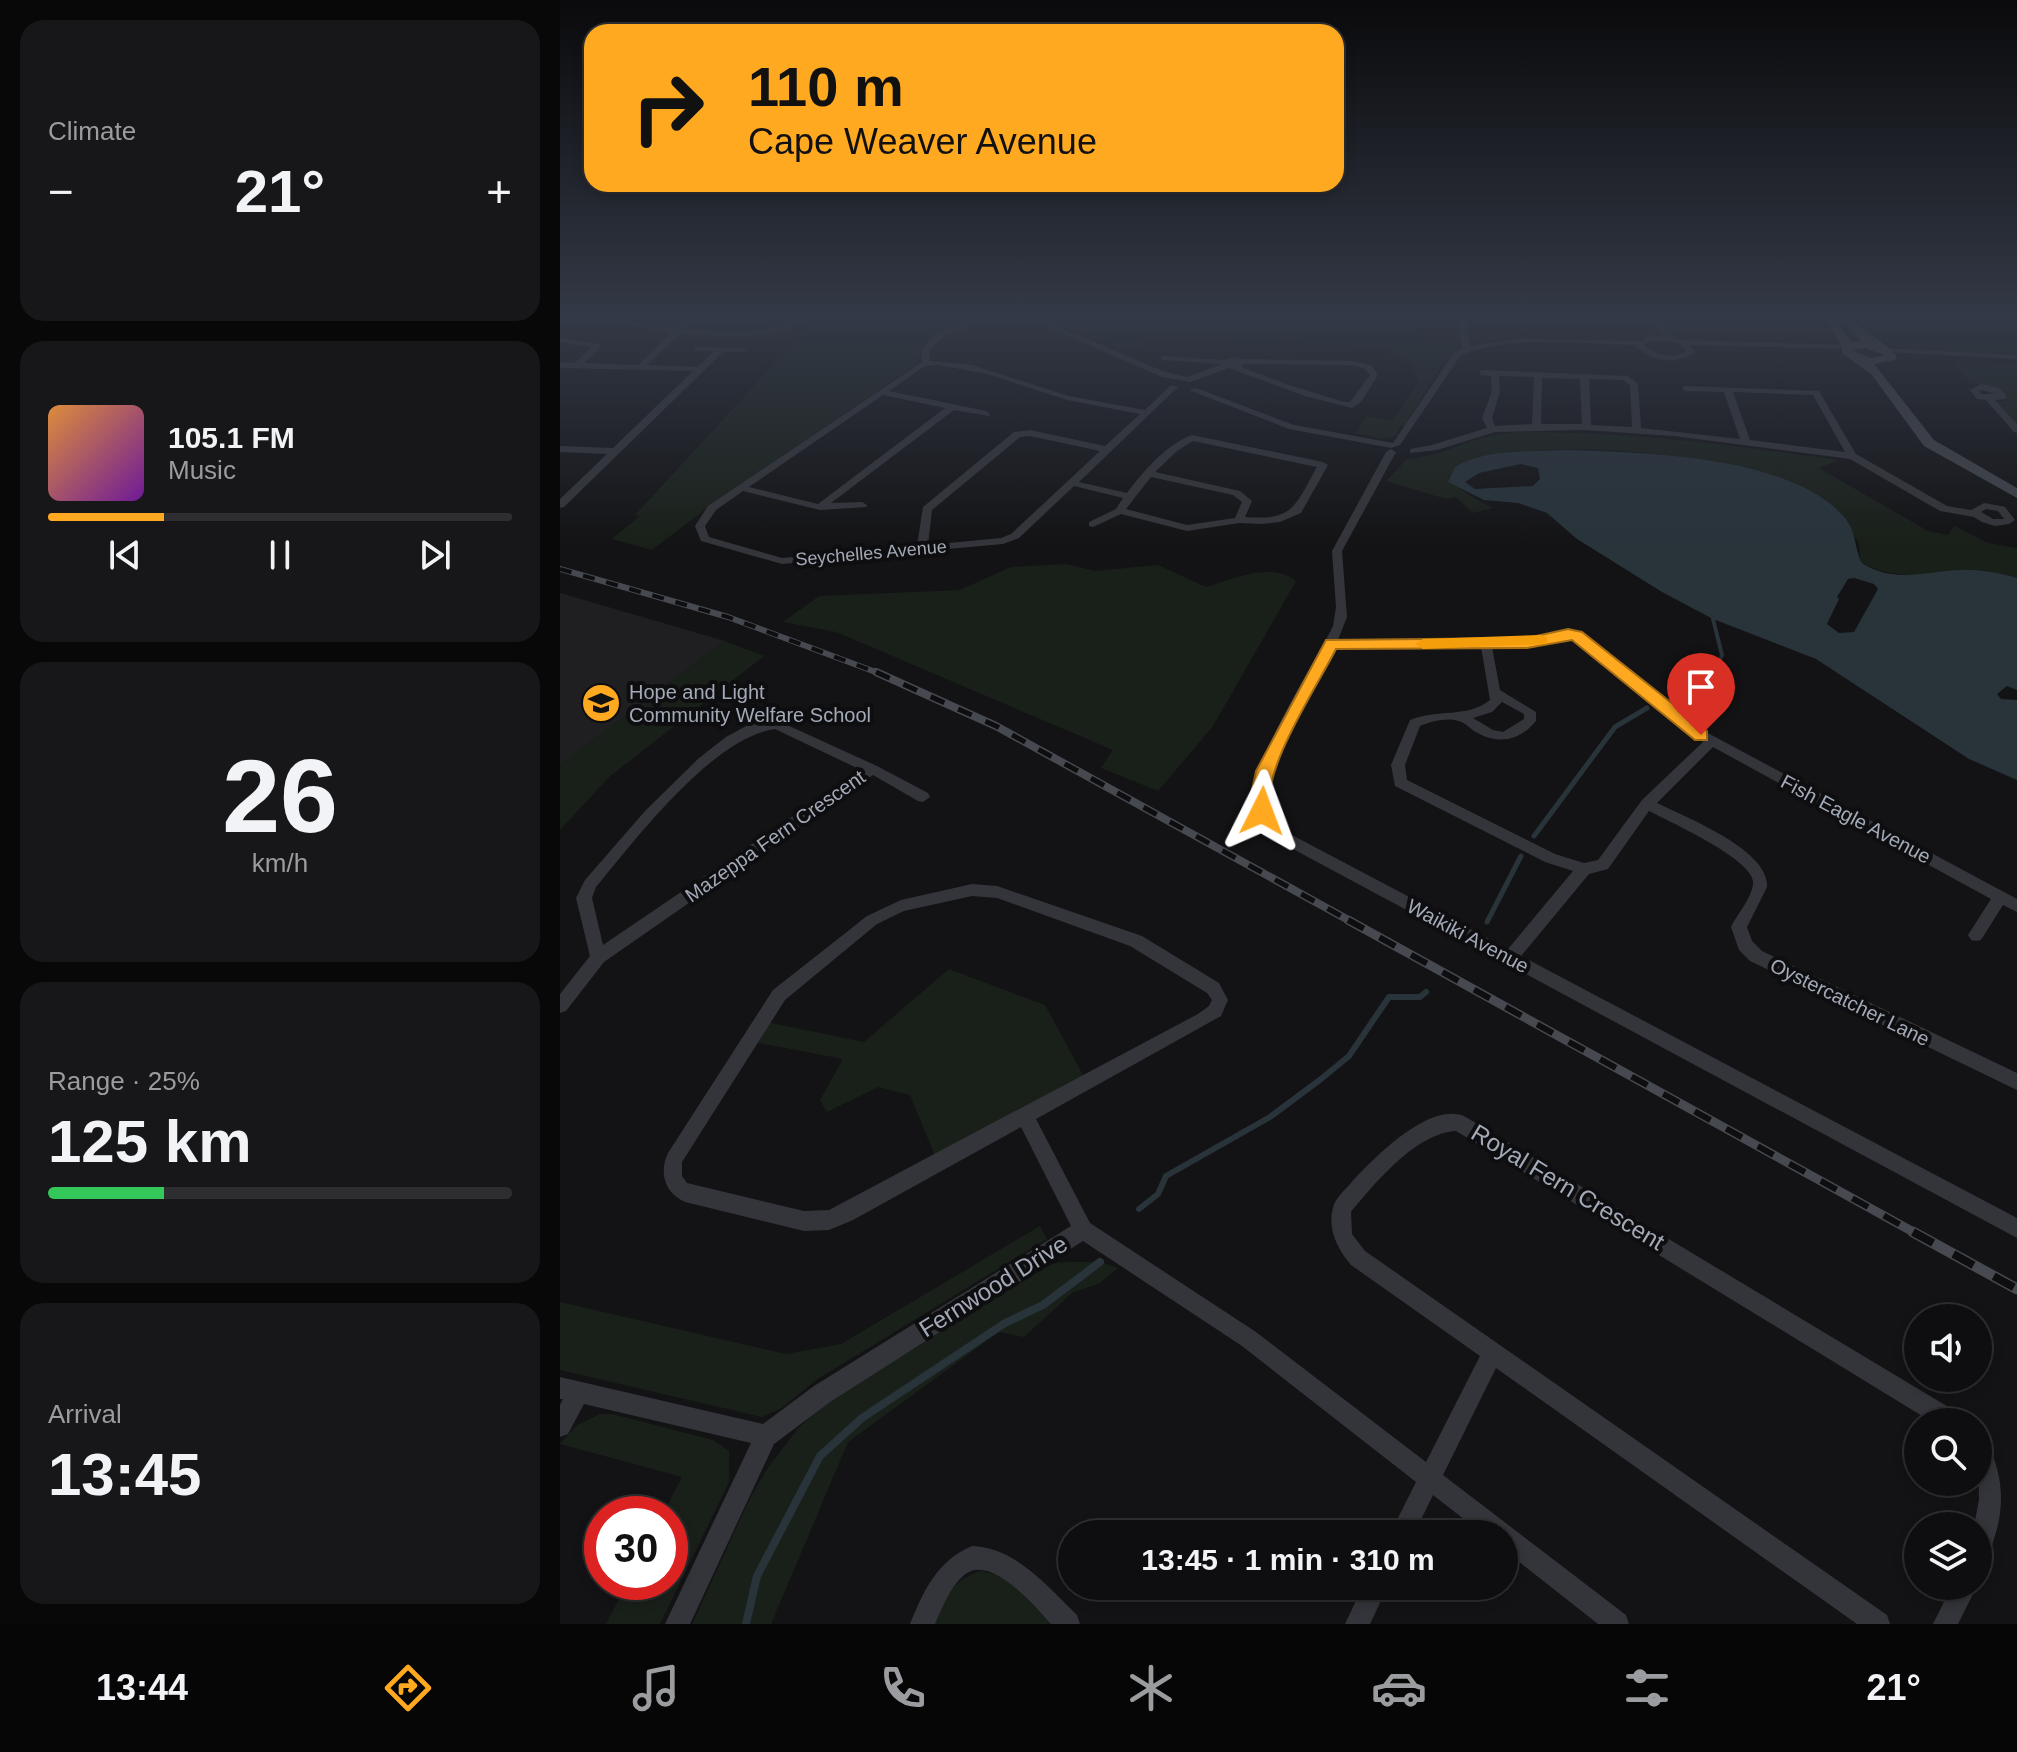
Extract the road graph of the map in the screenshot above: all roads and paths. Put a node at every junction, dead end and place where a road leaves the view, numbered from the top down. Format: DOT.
graph roads {
  1 [pos="672,394"];
  2 [pos="878,394"];
  3 [pos="889,394"];
  4 [pos="1056,394"];
  5 [pos="1171,394"];
  6 [pos="1209,394"];
  7 [pos="1305,394"];
  8 [pos="1360,394"];
  9 [pos="1432,394"];
  10 [pos="1495,394"];
  11 [pos="1537,394"];
  12 [pos="1586,394"];
  13 [pos="1635,394"];
  14 [pos="1729,394"];
  15 [pos="1817,394"];
  16 [pos="1892,394"];
  17 [pos="1905,394"];
  18 [pos="1990,399"];
  19 [pos="952,407"];
  20 [pos="1143,412"];
  21 [pos="986,414"];
  22 [pos="1536,428"];
  23 [pos="1587,428"];
  24 [pos="1492,429"];
  25 [pos="2017,430"];
  26 [pos="1637,431"];
  27 [pos="1407,432"];
  28 [pos="1746,443"];
  29 [pos="1411,447"];
  30 [pos="560,449"];
  31 [pos="1105,449"];
  32 [pos="615,451"];
  33 [pos="1392,452"];
  34 [pos="1852,456"];
  35 [pos="1151,474"];
  36 [pos="1072,483"];
  37 [pos="2017,484"];
  38 [pos="741,488"];
  39 [pos="2017,494"];
  40 [pos="1127,496"];
  41 [pos="560,505"];
  42 [pos="862,505"];
  43 [pos="820,507"];
  44 [pos="1120,511"];
  45 [pos="1976,514"];
  46 [pos="1239,520"];
  47 [pos="1093,524"];
  48 [pos="922,549"];
  49 [pos="1331,644"];
  50 [pos="1486,644"];
  51 [pos="1496,693"];
  52 [pos="1459,716"];
  53 [pos="1711,741"];
  54 [pos="872,769"];
  55 [pos="923,797"];
  56 [pos="1647,804"];
  57 [pos="1584,869"];
  58 [pos="2000,897"];
  59 [pos="2017,906"];
  60 [pos="1976,935"];
  61 [pos="598,957"];
  62 [pos="1510,958"];
  63 [pos="560,1006"];
  64 [pos="2017,1082"];
  65 [pos="1025,1116"];
  66 [pos="2017,1228"];
  67 [pos="1083,1230"];
  68 [pos="1493,1352"];
  69 [pos="570,1390"];
  70 [pos="1929,1408"];
  71 [pos="560,1426"];
  72 [pos="766,1436"];
  73 [pos="1430,1477"];
  74 [pos="1992,1483"];
  75 [pos="1990,1512"];
  76 [pos="1409,1520"];
  77 [pos="1484,1520"];
  78 [pos="1518,1547"];
  79 [pos="1369,1600"];
  80 [pos="1958,1600"];
  81 [pos="677,1624"];
  82 [pos="922,1624"];
  83 [pos="1068,1624"];
  84 [pos="1357,1624"];
  85 [pos="1617,1624"];
  86 [pos="1878,1624"];
  87 [pos="1945,1624"];
  1 -- 32 [label="street"];
  2 -- 38 [label="street"];
  3 -- 19 [label="street"];
  4 -- 20 [label="street"];
  5 -- 20 [label="street"];
  6 -- 33 [label="street"];
  7 -- 8 [label="street"];
  9 -- 27 [label="street, Waikiki Avenue"];
  10 -- 24 [label="street"];
  11 -- 22 [label="street"];
  12 -- 23 [label="street"];
  13 -- 26 [label="street"];
  14 -- 28 [label="street"];
  15 -- 34 [label="street"];
  16 -- 39 [label="street"];
  17 -- 37 [label="street"];
  18 -- 25 [label="street"];
  19 -- 21 [label="street"];
  19 -- 43 [label="street"];
  20 -- 31 [label="street"];
  22 -- 23 [label="street"];
  22 -- 24 [label="street"];
  23 -- 26 [label="street"];
  24 -- 29 [label="street"];
  26 -- 28 [label="street"];
  27 -- 29 [label="street"];
  27 -- 33 [label="street, Waikiki Avenue"];
  28 -- 34 [label="street"];
  29 -- 33 [label="street"];
  30 -- 32 [label="street"];
  31 -- 36 [label="street"];
  31 -- 48 [label="street"];
  32 -- 41 [label="street"];
  33 -- 49 [label="street, Waikiki Avenue"];
  34 -- 45 [label="street"];
  35 -- 40 [label="street"];
  35 -- 46 [label="street"];
  35 -- 46 [label="street"];
  36 -- 40 [label="street"];
  36 -- 48 [label="street, Seychelles Avenue"];
  38 -- 43 [label="street"];
  38 -- 48 [label="street, Seychelles Avenue"];
  40 -- 44 [label="street"];
  42 -- 43 [label="street"];
  44 -- 46 [label="street"];
  44 -- 47 [label="street"];
  49 -- 50 [label="street, Fish Eagle Avenue"];
  49 -- 62 [label="street, Waikiki Avenue"];
  50 -- 51 [label="street"];
  50 -- 53 [label="street, Fish Eagle Avenue"];
  51 -- 52 [label="street"];
  51 -- 52 [label="street"];
  52 -- 57 [label="street"];
  53 -- 56 [label="street"];
  53 -- 58 [label="street, Fish Eagle Avenue"];
  54 -- 55 [label="street"];
  54 -- 61 [label="street, Mazeppa Fern Crescent"];
  54 -- 61 [label="street, Mazeppa Fern Crescent"];
  56 -- 57 [label="street"];
  56 -- 64 [label="street, Oystercatcher Lane"];
  57 -- 62 [label="street"];
  58 -- 59 [label="street, Fish Eagle Avenue"];
  58 -- 60 [label="street"];
  61 -- 63 [label="street"];
  62 -- 66 [label="street, Waikiki Avenue"];
  65 -- 65 [label="street"];
  65 -- 67 [label="street"];
  67 -- 72 [label="street, Fernwood Drive"];
  67 -- 73 [label="street, Fernwood Drive"];
  68 -- 70 [label="street, Royal Fern Crescent"];
  68 -- 73 [label="street"];
  68 -- 86 [label="street, Royal Fern Crescent"];
  69 -- 71 [label="street"];
  69 -- 72 [label="street"];
  72 -- 81 [label="street, Fernwood Drive"];
  73 -- 76 [label="street"];
  73 -- 77 [label="street, Fernwood Drive"];
  74 -- 75 [label="street"];
  78 -- 85 [label="street, Fernwood Drive"];
  79 -- 84 [label="street"];
  80 -- 87 [label="street"];
  82 -- 83 [label="street"];
}
